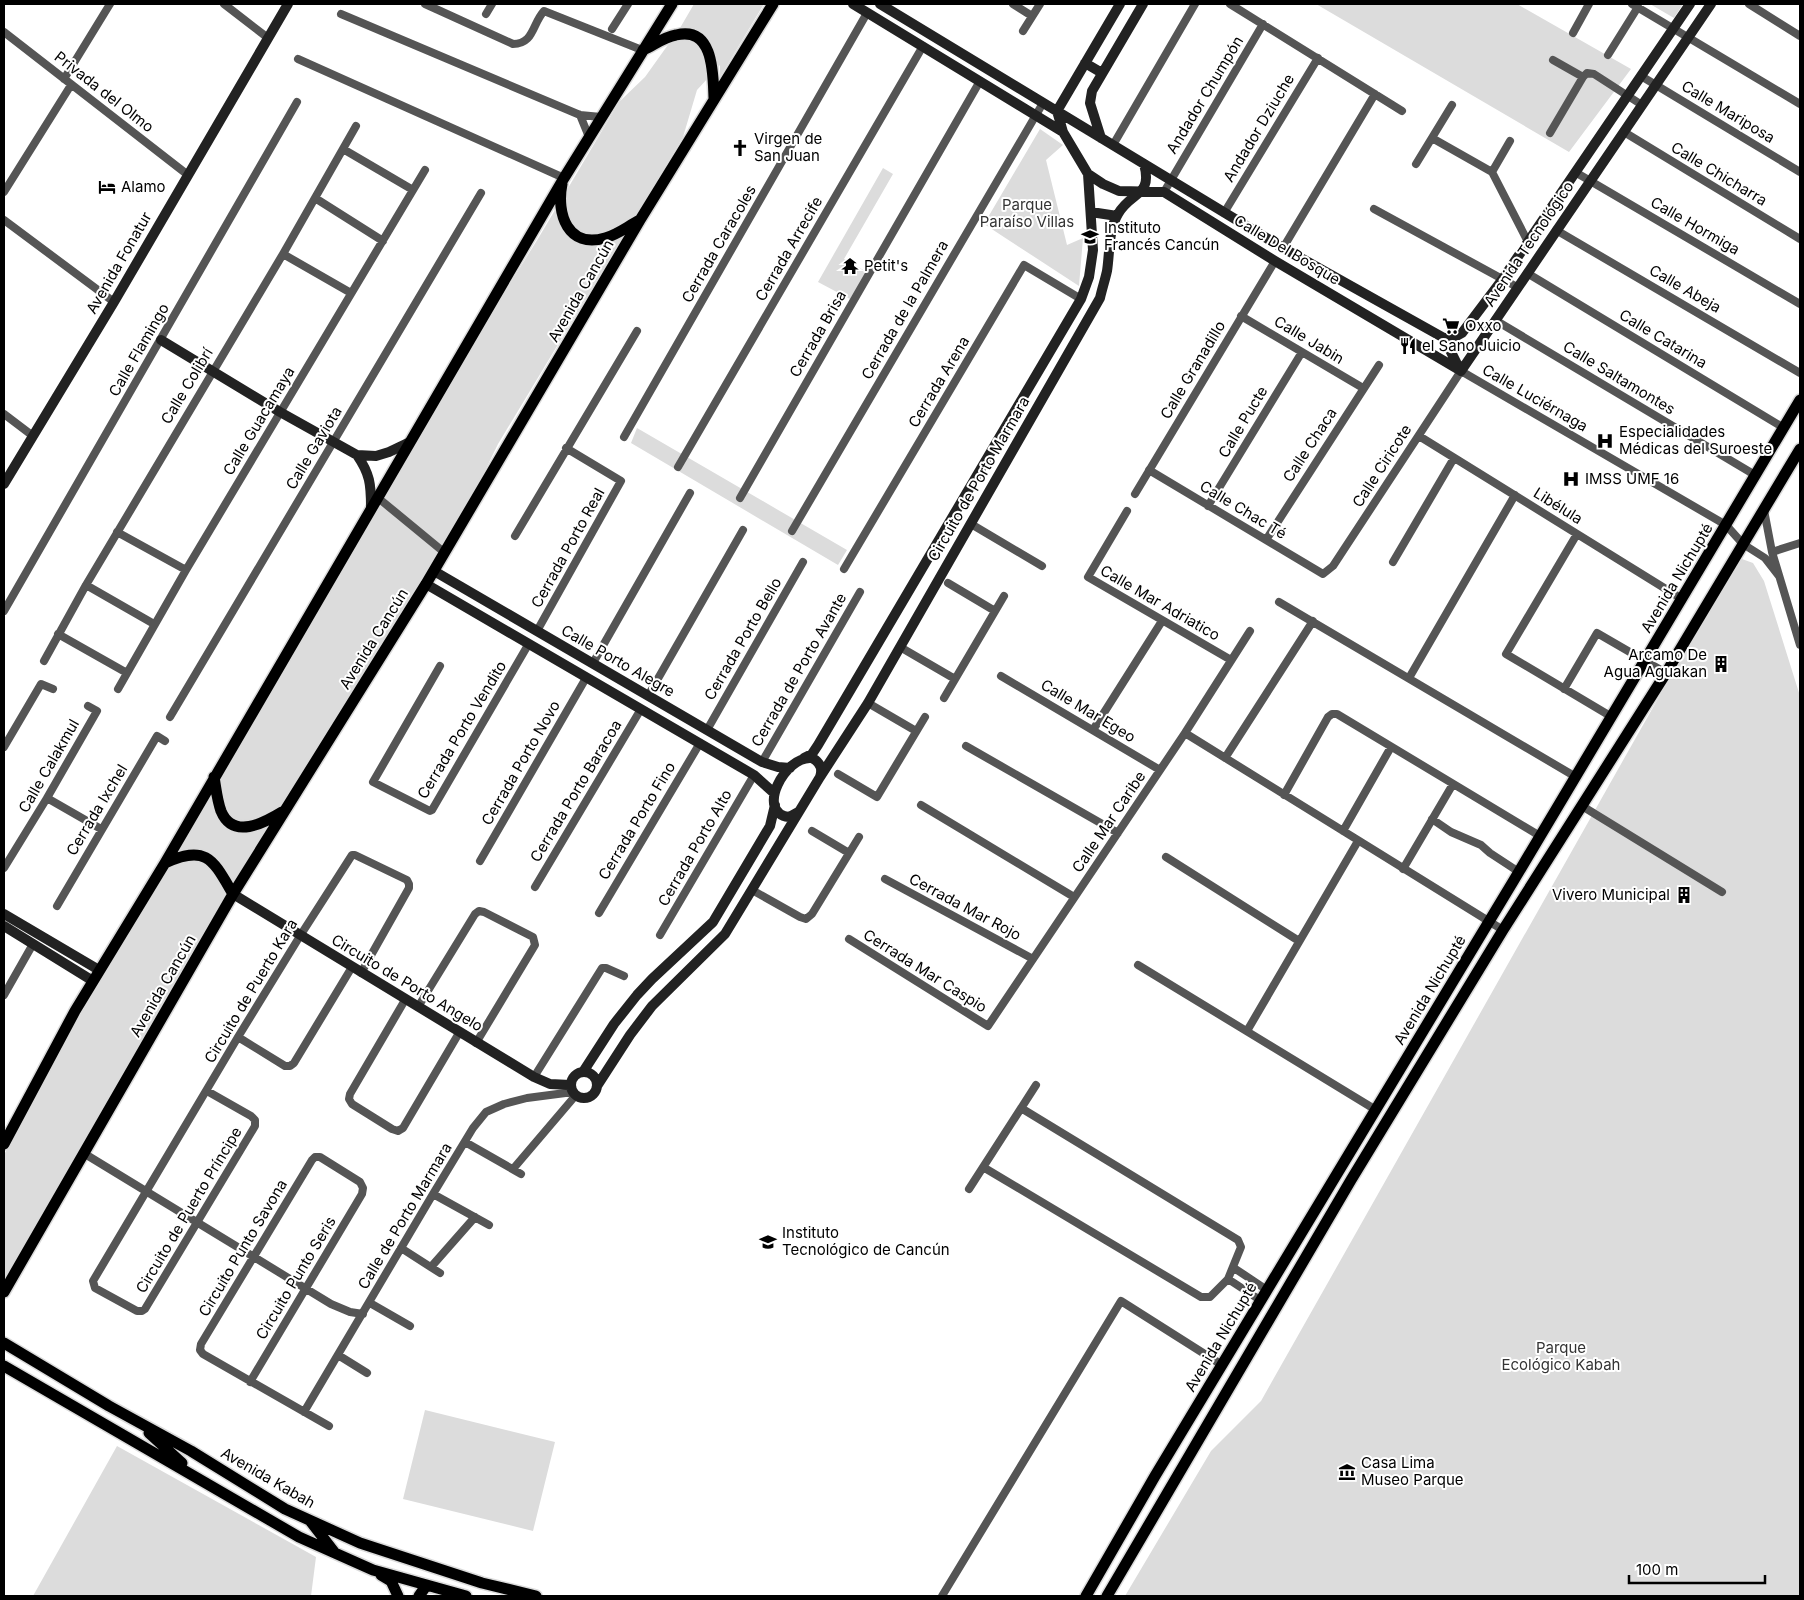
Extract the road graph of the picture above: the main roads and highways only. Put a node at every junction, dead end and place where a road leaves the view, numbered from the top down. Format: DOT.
graph roads {
  1 [pos="773,4"];
  2 [pos="670,5"];
  3 [pos="642,50"];
  4 [pos="714,98"];
  5 [pos="564,178"];
  6 [pos="640,220"];
  7 [pos="1800,400"];
  8 [pos="1800,449"];
  9 [pos="214,777"];
  10 [pos="285,810"];
  11 [pos="165,864"];
  12 [pos="232,894"];
  13 [pos="4,1144"];
  14 [pos="1338,1173"];
  15 [pos="1351,1180"];
  16 [pos="6,1282"];
  17 [pos="4,1292"];
  18 [pos="4,1335"];
  19 [pos="7,1345"];
  20 [pos="4,1366"];
  21 [pos="136,1420"];
  22 [pos="198,1478"];
  23 [pos="310,1520"];
  24 [pos="336,1554"];
  25 [pos="373,1570"];
  26 [pos="426,1586"];
  27 [pos="398,1596"];
  28 [pos="419,1596"];
  29 [pos="466,1596"];
  30 [pos="536,1596"];
  31 [pos="1086,1596"];
  32 [pos="1107,1596"];
  1 -- 4 [label="main road, Avenida Cancún"];
  2 -- 3 [label="main road"];
  3 -- 4 [label="main road"];
  3 -- 5 [label="main road"];
  4 -- 6 [label="main road, Avenida Cancún"];
  5 -- 6 [label="main road"];
  5 -- 9 [label="main road"];
  6 -- 10 [label="main road, Avenida Cancún"];
  7 -- 14 [label="main road, Avenida Nichupté"];
  8 -- 15 [label="main road, Avenida Nichupté"];
  9 -- 10 [label="main road"];
  9 -- 11 [label="main road"];
  10 -- 12 [label="main road, Avenida Cancún"];
  11 -- 12 [label="main road"];
  11 -- 13 [label="main road"];
  12 -- 16 [label="main road, Avenida Cancún"];
  14 -- 15 [label="main road"];
  14 -- 31 [label="main road, Avenida Nichupté"];
  15 -- 32 [label="main road, Avenida Nichupté"];
  16 -- 17 [label="main road, Avenida Cancún"];
  18 -- 19 [label="main road"];
  19 -- 21 [label="main road, Avenida Kabah"];
  20 -- 22 [label="main road"];
  21 -- 22 [label="main road"];
  21 -- 23 [label="main road, Avenida Kabah"];
  22 -- 24 [label="main road"];
  23 -- 24 [label="main road"];
  23 -- 30 [label="main road, Avenida Kabah"];
  24 -- 25 [label="main road"];
  25 -- 26 [label="main road"];
  25 -- 27 [label="main road"];
  26 -- 28 [label="main road"];
  26 -- 29 [label="main road"];
}
